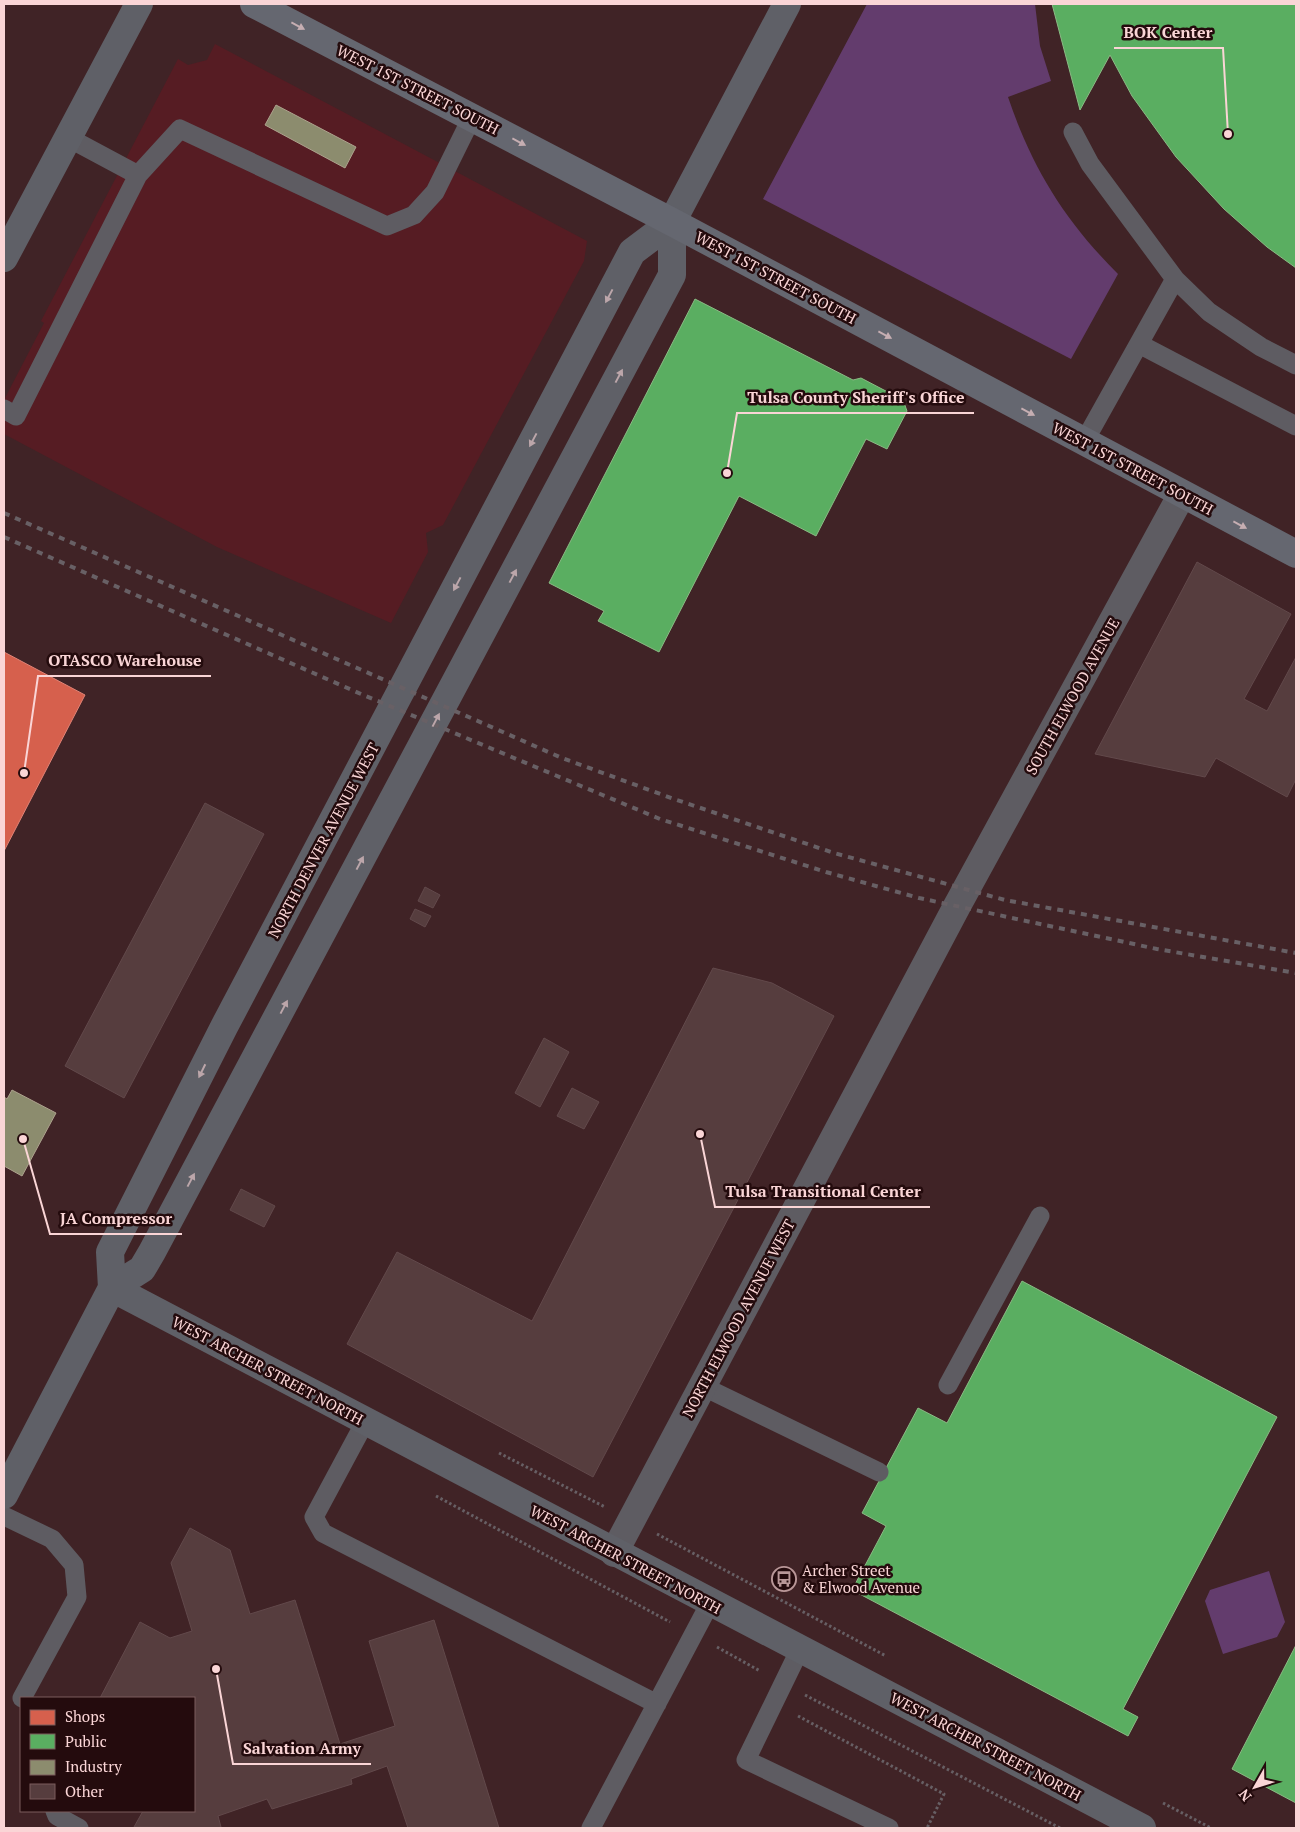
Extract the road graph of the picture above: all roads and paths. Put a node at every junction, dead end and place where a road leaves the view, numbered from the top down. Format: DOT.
graph roads {
  1 [pos="139,4"];
  2 [pos="254,4"];
  3 [pos="787,4"];
  4 [pos="472,117"];
  5 [pos="1073,132"];
  6 [pos="67,137"];
  7 [pos="138,175"];
  8 [pos="672,222"];
  9 [pos="4,258"];
  10 [pos="1175,279"];
  11 [pos="1139,344"];
  12 [pos="1296,365"];
  13 [pos="4,409"];
  14 [pos="1296,426"];
  15 [pos="1084,442"];
  16 [pos="1182,494"];
  17 [pos="1296,554"];
  18 [pos="962,898"];
  19 [pos="1040,1216"];
  20 [pos="112,1288"];
  21 [pos="948,1385"];
  22 [pos="702,1386"];
  23 [pos="365,1422"];
  24 [pos="879,1472"];
  25 [pos="4,1495"];
  26 [pos="435,1495"];
  27 [pos="4,1516"];
  28 [pos="614,1553"];
  29 [pos="710,1603"];
  30 [pos="694,1634"];
  31 [pos="800,1649"];
  32 [pos="783,1683"];
  33 [pos="23,1697"];
  34 [pos="657,1704"];
  35 [pos="793,1713"];
  36 [pos="55,1812"];
  37 [pos="1111,1821"];
  38 [pos="79,1828"];
  39 [pos="591,1828"];
  40 [pos="889,1828"];
  41 [pos="927,1828"];
  42 [pos="1060,1828"];
  43 [pos="1142,1828"];
  1 -- 6 [label="main road"];
  2 -- 4 [label="main road, WEST 1ST STREET SOUTH, one-way"];
  3 -- 8 [label="main road"];
  4 -- 7 [label="lane"];
  4 -- 8 [label="main road, WEST 1ST STREET SOUTH, one-way"];
  5 -- 10 [label="lane"];
  6 -- 7 [label="lane"];
  6 -- 9 [label="main road"];
  7 -- 13 [label="lane"];
  8 -- 15 [label="main road, WEST 1ST STREET SOUTH, one-way"];
  8 -- 20 [label="main road, NORTH DENVER AVENUE WEST, one-way"];
  20 -- 8 [label="main road, one-way"];
  10 -- 11 [label="lane"];
  10 -- 12 [label="lane"];
  11 -- 14 [label="lane"];
  11 -- 15 [label="lane"];
  15 -- 16 [label="main road, WEST 1ST STREET SOUTH"];
  16 -- 17 [label="main road, WEST 1ST STREET SOUTH, one-way"];
  16 -- 18 [label="street, SOUTH ELWOOD AVENUE"];
  18 -- 22 [label="street, NORTH ELWOOD AVENUE WEST"];
  19 -- 21 [label="lane"];
  20 -- 23 [label="main road, WEST ARCHER STREET NORTH"];
  20 -- 25 [label="main road"];
  22 -- 24 [label="lane"];
  22 -- 28 [label="street, NORTH ELWOOD AVENUE WEST"];
  23 -- 28 [label="main road, WEST ARCHER STREET NORTH"];
  23 -- 34 [label="lane"];
  26 -- 30 [label="path"];
  27 -- 33 [label="lane"];
  28 -- 29 [label="main road, WEST ARCHER STREET NORTH"];
  29 -- 30 [label="lane"];
  29 -- 31 [label="main road, WEST ARCHER STREET NORTH"];
  30 -- 32 [label="path"];
  30 -- 34 [label="lane"];
  31 -- 32 [label="lane"];
  31 -- 37 [label="main road, WEST ARCHER STREET NORTH"];
  32 -- 40 [label="lane"];
  32 -- 42 [label="path"];
  34 -- 39 [label="lane"];
  35 -- 41 [label="path"];
  36 -- 38 [label="lane"];
  37 -- 43 [label="main road, WEST ARCHER STREET NORTH"];
}
